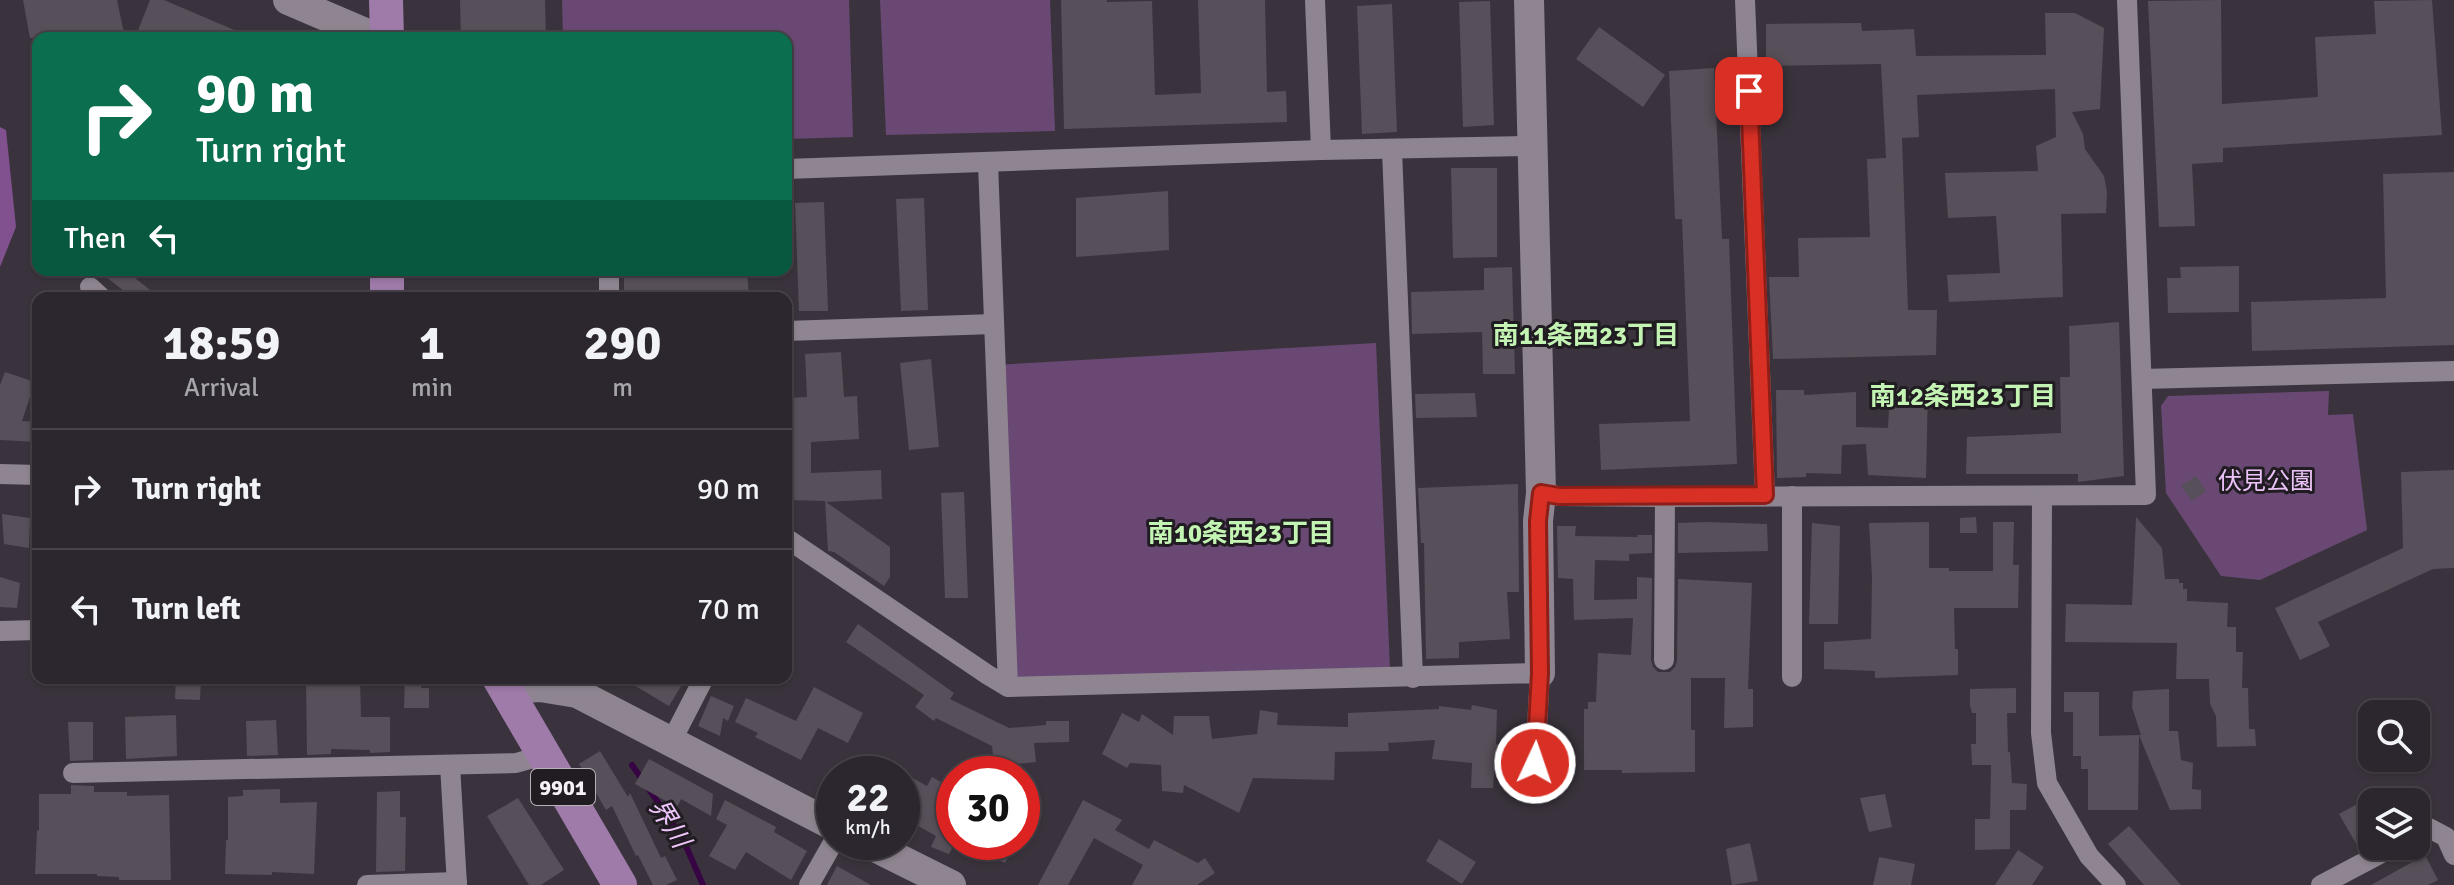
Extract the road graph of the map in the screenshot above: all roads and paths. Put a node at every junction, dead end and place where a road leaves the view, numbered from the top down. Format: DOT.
graph roads {
  1 [pos="288,0"];
  2 [pos="386,0"];
  3 [pos="1315,0"];
  4 [pos="1529,0"];
  5 [pos="1745,0"];
  6 [pos="2127,0"];
  7 [pos="363,32"];
  8 [pos="387,32"];
  9 [pos="1531,146"];
  10 [pos="1321,150"];
  11 [pos="1392,150"];
  12 [pos="988,163"];
  13 [pos="792,169"];
  14 [pos="994,324"];
  15 [pos="792,331"];
  16 [pos="2454,371"];
  17 [pos="2142,379"];
  18 [pos="0,474"];
  19 [pos="32,475"];
  20 [pos="1541,493"];
  21 [pos="1765,495"];
  22 [pos="1792,496"];
  23 [pos="1665,497"];
  24 [pos="2042,497"];
  25 [pos="792,542"];
  26 [pos="32,630"];
  27 [pos="0,631"];
  28 [pos="1664,660"];
  29 [pos="1540,673"];
  30 [pos="1792,677"];
  31 [pos="1413,678"];
  32 [pos="504,684"];
  33 [pos="512,684"];
  34 [pos="701,684"];
  35 [pos="1008,687"];
  36 [pos="671,742"];
  37 [pos="544,755"];
  38 [pos="1535,763"];
  39 [pos="450,765"];
  40 [pos="73,773"];
  41 [pos="816,817"];
  42 [pos="2430,829"];
  43 [pos="2454,855"];
  44 [pos="823,860"];
  45 [pos="901,860"];
  46 [pos="2368,860"];
  47 [pos="457,883"];
  48 [pos="367,885"];
  49 [pos="620,885"];
  50 [pos="809,885"];
  51 [pos="951,885"];
  52 [pos="2116,885"];
  53 [pos="2321,885"];
  1 -- 7 [label="street"];
  2 -- 8 [label="main road"];
  3 -- 10 [label="street"];
  4 -- 9 [label="street"];
  5 -- 21 [label="street"];
  6 -- 17 [label="street"];
  9 -- 11 [label="street"];
  9 -- 20 [label="street"];
  10 -- 11 [label="street"];
  10 -- 12 [label="street"];
  11 -- 31 [label="street"];
  12 -- 13 [label="street"];
  12 -- 14 [label="street"];
  14 -- 15 [label="street"];
  14 -- 35 [label="street"];
  16 -- 17 [label="street"];
  17 -- 24 [label="street"];
  18 -- 19 [label="street"];
  20 -- 23 [label="street"];
  20 -- 29 [label="street"];
  21 -- 22 [label="street"];
  21 -- 23 [label="street"];
  22 -- 24 [label="street"];
  22 -- 30 [label="street"];
  23 -- 28 [label="street"];
  24 -- 52 [label="street"];
  25 -- 35 [label="street"];
  26 -- 27 [label="street"];
  29 -- 31 [label="street"];
  29 -- 38 [label="street"];
  31 -- 35 [label="street"];
  32 -- 37 [label="main road, 9901"];
  33 -- 36 [label="street"];
  34 -- 36 [label="street"];
  36 -- 41 [label="street"];
  37 -- 39 [label="street"];
  37 -- 49 [label="main road, 9901"];
  39 -- 40 [label="street"];
  39 -- 47 [label="street"];
  42 -- 43 [label="street"];
  44 -- 50 [label="street"];
  45 -- 51 [label="street"];
  46 -- 53 [label="street"];
  47 -- 48 [label="street"];
}
